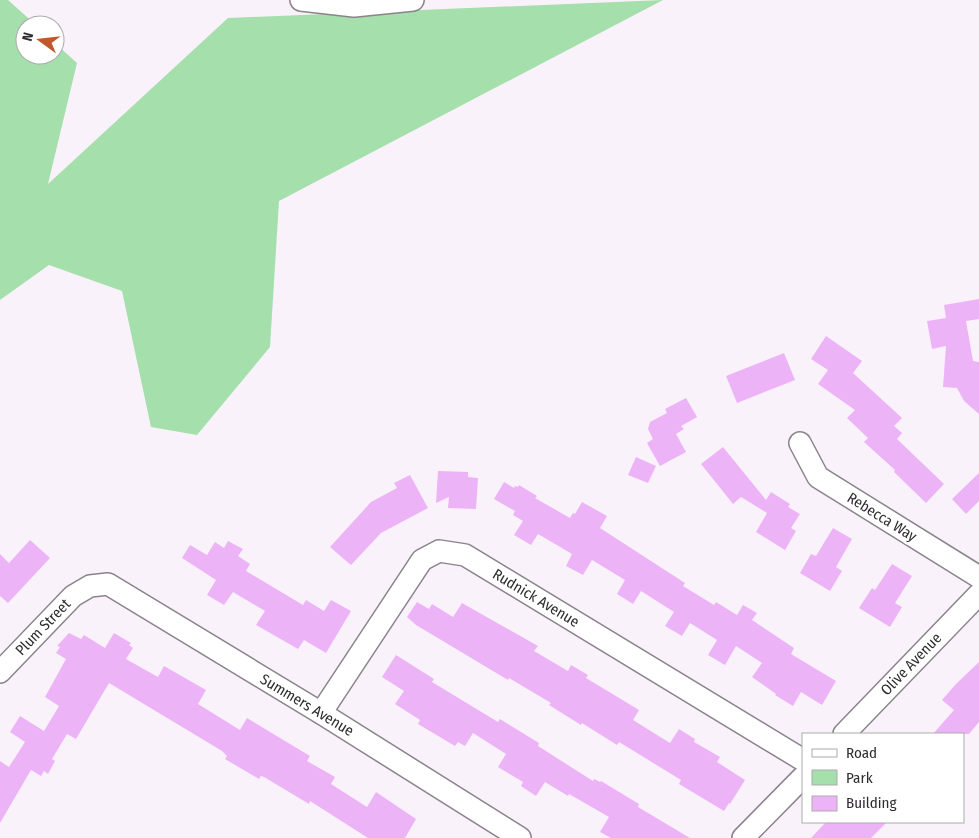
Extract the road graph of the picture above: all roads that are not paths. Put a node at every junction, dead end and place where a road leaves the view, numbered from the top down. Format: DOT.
graph roads {
  1 [pos="301,0"];
  2 [pos="413,0"];
  3 [pos="800,443"];
  4 [pos="979,577"];
  5 [pos="90,586"];
  6 [pos="979,594"];
  7 [pos="3,663"];
  8 [pos="321,713"];
  9 [pos="845,733"];
  10 [pos="802,759"];
  11 [pos="802,778"];
  12 [pos="520,838"];
  13 [pos="743,838"];
  1 -- 2 [label="street"];
  3 -- 4 [label="street, Rebecca Way"];
  5 -- 7 [label="street, Plum Street"];
  5 -- 8 [label="street, Summers Avenue"];
  6 -- 9 [label="street, Olive Avenue"];
  8 -- 10 [label="street, Rudnick Avenue"];
  8 -- 12 [label="street, Summers Avenue"];
  11 -- 13 [label="street"];
}
